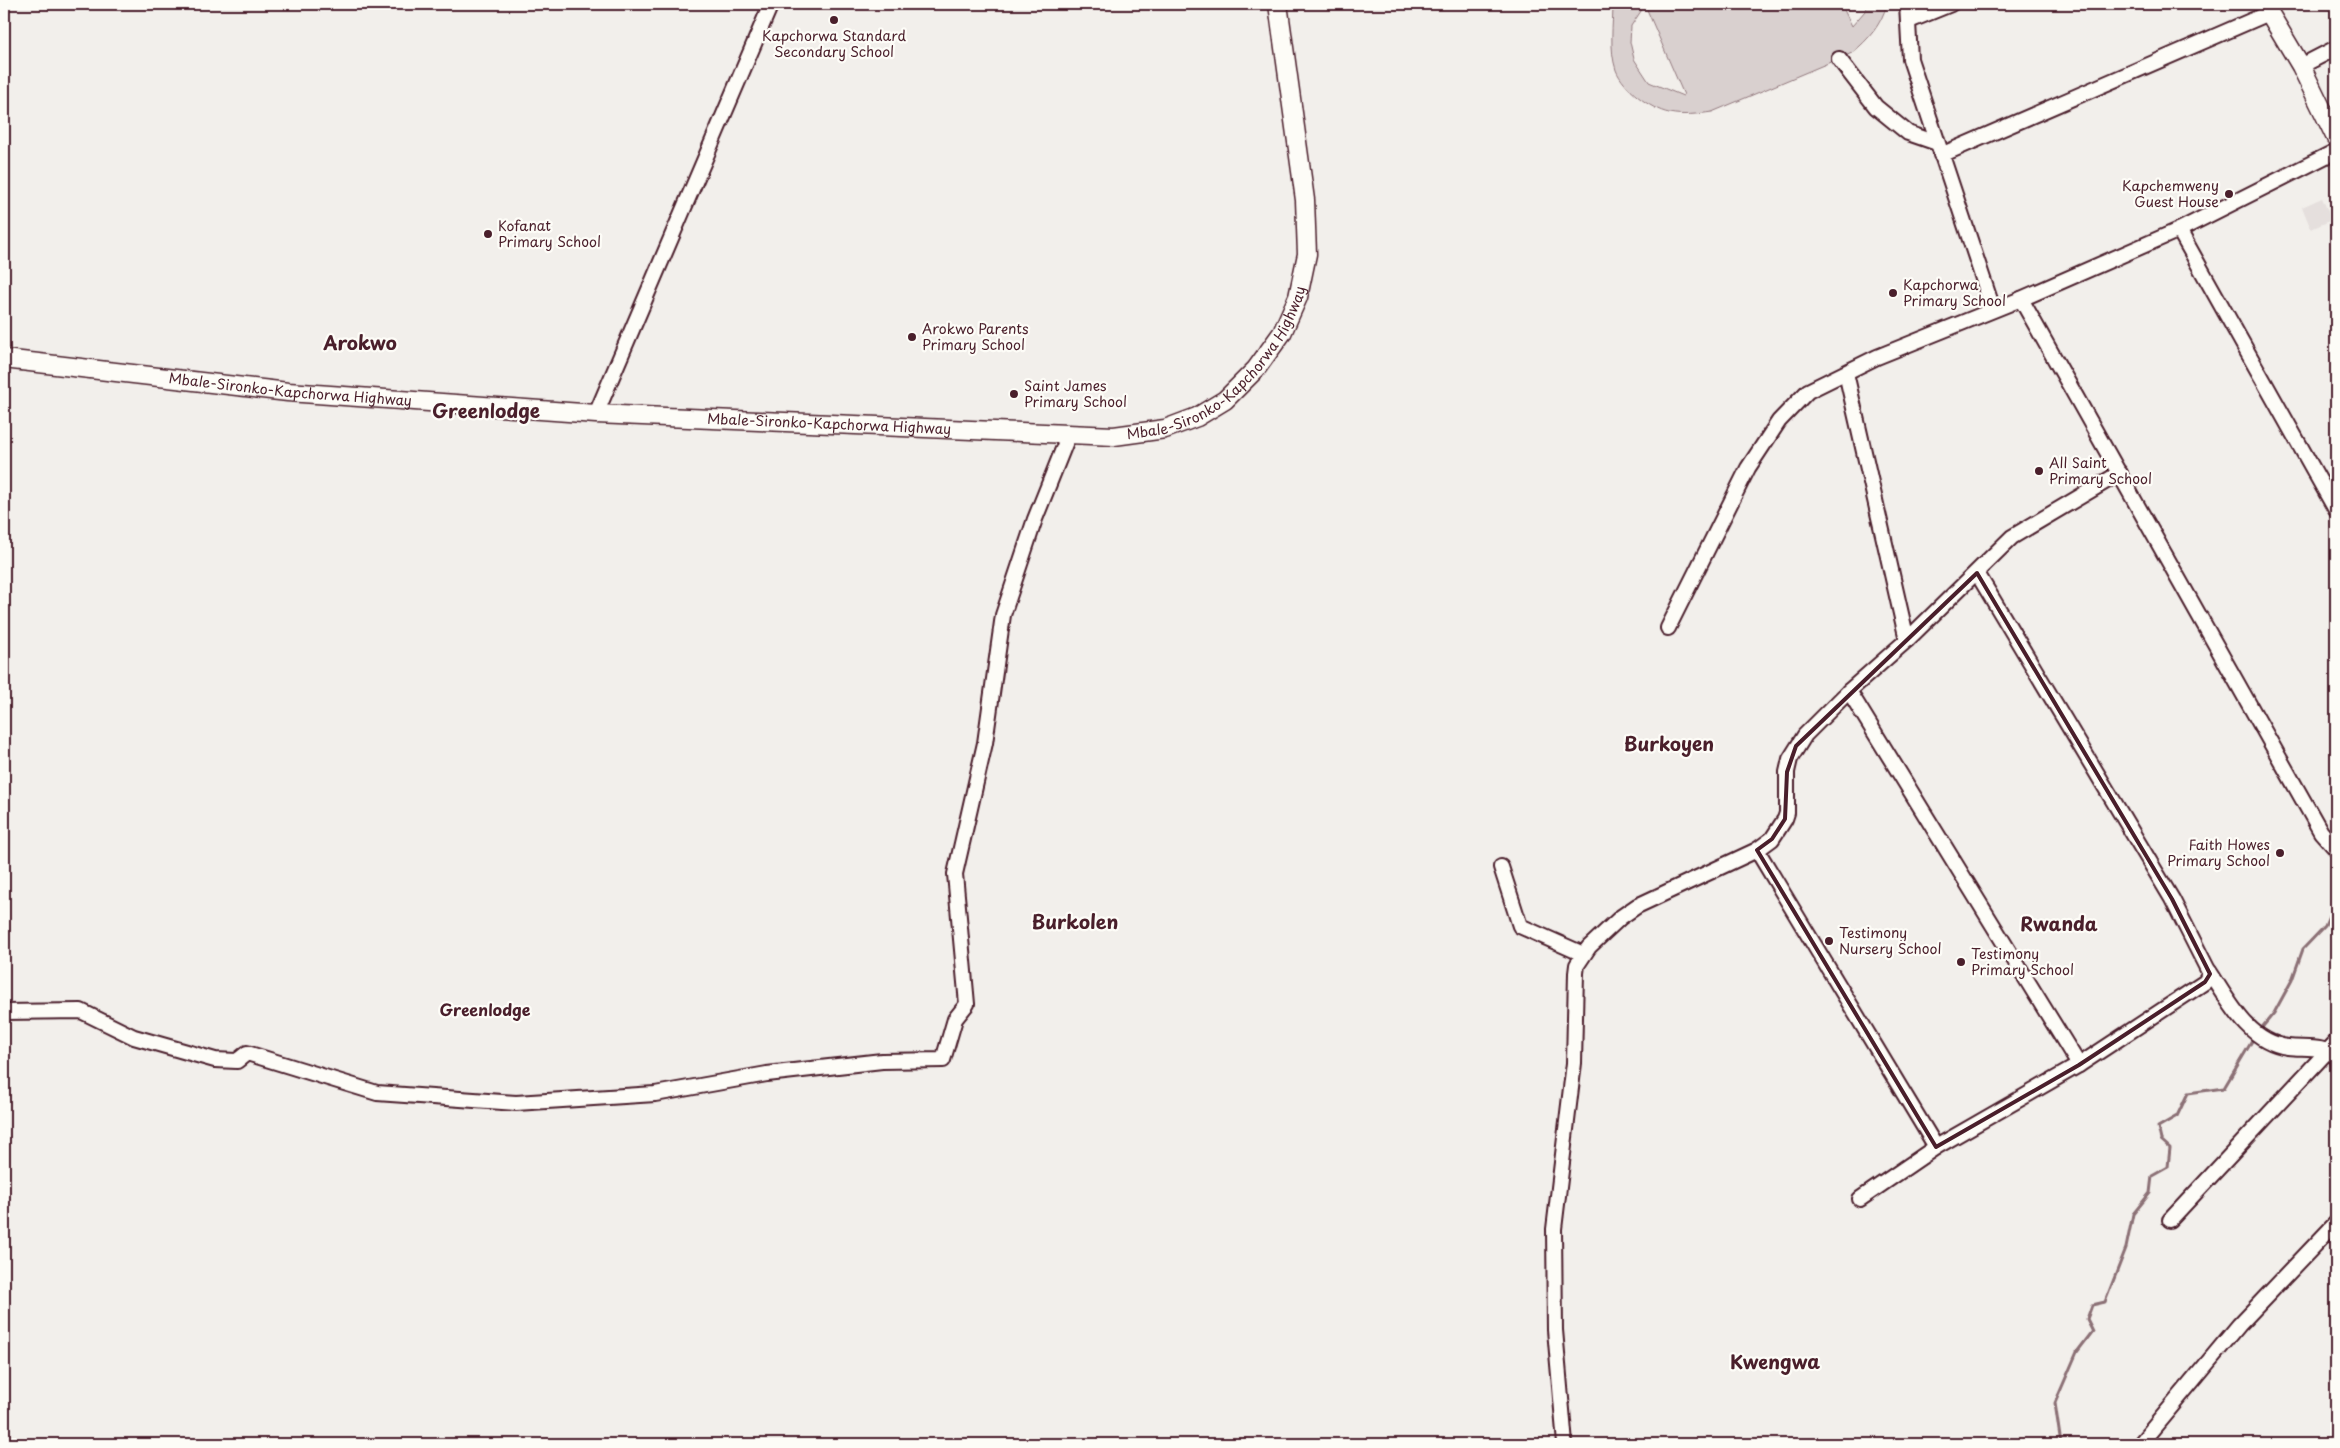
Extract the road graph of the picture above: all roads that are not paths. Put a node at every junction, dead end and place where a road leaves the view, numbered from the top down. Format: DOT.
graph roads {
  1 [pos="771,4"];
  2 [pos="1278,4"];
  3 [pos="1907,4"];
  4 [pos="1951,4"];
  5 [pos="2266,8"];
  6 [pos="1909,22"];
  7 [pos="2336,48"];
  8 [pos="1839,58"];
  9 [pos="2301,66"];
  10 [pos="2336,138"];
  11 [pos="1939,149"];
  12 [pos="2336,151"];
  13 [pos="2179,230"];
  14 [pos="2022,299"];
  15 [pos="1993,309"];
  16 [pos="4,359"];
  17 [pos="1846,373"];
  18 [pos="596,414"];
  19 [pos="1068,434"];
  20 [pos="2120,473"];
  21 [pos="2336,510"];
  22 [pos="1977,574"];
  23 [pos="1668,628"];
  24 [pos="1908,640"];
  25 [pos="1849,691"];
  26 [pos="2336,849"];
  27 [pos="1757,850"];
  28 [pos="1502,867"];
  29 [pos="1583,954"];
  30 [pos="2210,971"];
  31 [pos="4,1012"];
  32 [pos="2334,1050"];
  33 [pos="2079,1065"];
  34 [pos="1936,1147"];
  35 [pos="1860,1199"];
  36 [pos="2170,1220"];
  37 [pos="2336,1223"];
  38 [pos="1565,1444"];
  39 [pos="2140,1444"];
  1 -- 18 [label="street"];
  2 -- 19 [label="main road, Mbale-Sironko-Kapchorwa Highway"];
  3 -- 6 [label="street"];
  4 -- 6 [label="street"];
  5 -- 9 [label="main road"];
  5 -- 11 [label="street"];
  6 -- 11 [label="street"];
  7 -- 9 [label="street"];
  8 -- 11 [label="street"];
  9 -- 10 [label="main road"];
  11 -- 15 [label="street"];
  12 -- 13 [label="street"];
  13 -- 14 [label="street"];
  13 -- 21 [label="street"];
  14 -- 15 [label="street"];
  14 -- 20 [label="street"];
  15 -- 17 [label="street"];
  16 -- 18 [label="main road, Mbale-Sironko-Kapchorwa Highway"];
  17 -- 23 [label="street"];
  17 -- 24 [label="street"];
  18 -- 19 [label="main road, Mbale-Sironko-Kapchorwa Highway"];
  19 -- 31 [label="street"];
  20 -- 22 [label="street"];
  20 -- 26 [label="street"];
  22 -- 24 [label="street"];
  22 -- 30 [label="street"];
  24 -- 25 [label="street"];
  25 -- 27 [label="street"];
  25 -- 33 [label="street"];
  27 -- 29 [label="street"];
  27 -- 34 [label="street"];
  28 -- 29 [label="street"];
  29 -- 38 [label="street"];
  30 -- 32 [label="street"];
  30 -- 33 [label="street"];
  32 -- 36 [label="street"];
  33 -- 34 [label="street"];
  34 -- 35 [label="street"];
  37 -- 39 [label="street"];
}
